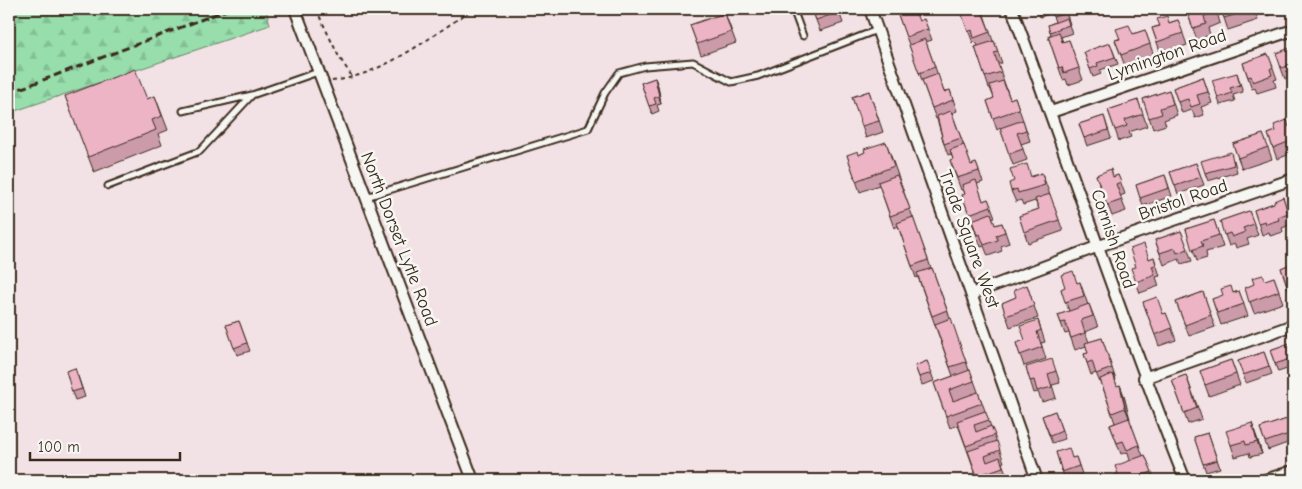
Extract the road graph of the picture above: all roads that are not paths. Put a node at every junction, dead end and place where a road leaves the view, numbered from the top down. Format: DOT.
graph roads {
  1 [pos="295,9"];
  2 [pos="793,9"];
  3 [pos="870,9"];
  4 [pos="1012,9"];
  5 [pos="877,30"];
  6 [pos="1293,30"];
  7 [pos="803,36"];
  8 [pos="320,77"];
  9 [pos="252,95"];
  10 [pos="183,111"];
  11 [pos="1050,112"];
  12 [pos="1293,179"];
  13 [pos="108,186"];
  14 [pos="366,197"];
  15 [pos="1099,246"];
  16 [pos="971,294"];
  17 [pos="1293,325"];
  18 [pos="1144,378"];
  19 [pos="1293,471"];
  20 [pos="473,480"];
  21 [pos="1038,480"];
  22 [pos="1185,480"];
  23 [pos="1265,480"];
  1 -- 8 [label="street, North Dorset Lytle Road"];
  2 -- 7 [label="lane"];
  3 -- 5 [label="street, Trade Square West"];
  4 -- 11 [label="street, Cornish Road"];
  5 -- 14 [label="lane"];
  5 -- 16 [label="street, Trade Square West"];
  6 -- 11 [label="street, Lymington Road"];
  8 -- 9 [label="lane"];
  8 -- 14 [label="street, North Dorset Lytle Road"];
  9 -- 10 [label="lane"];
  9 -- 13 [label="lane"];
  11 -- 15 [label="street, Cornish Road"];
  12 -- 15 [label="street, Bristol Road"];
  14 -- 20 [label="street, North Dorset Lytle Road"];
  15 -- 16 [label="street, Bristol Road"];
  15 -- 18 [label="street, Cornish Road"];
  16 -- 21 [label="street, Trade Square West"];
  17 -- 18 [label="street"];
  18 -- 22 [label="street, Cornish Road"];
  19 -- 23 [label="street"];
}
